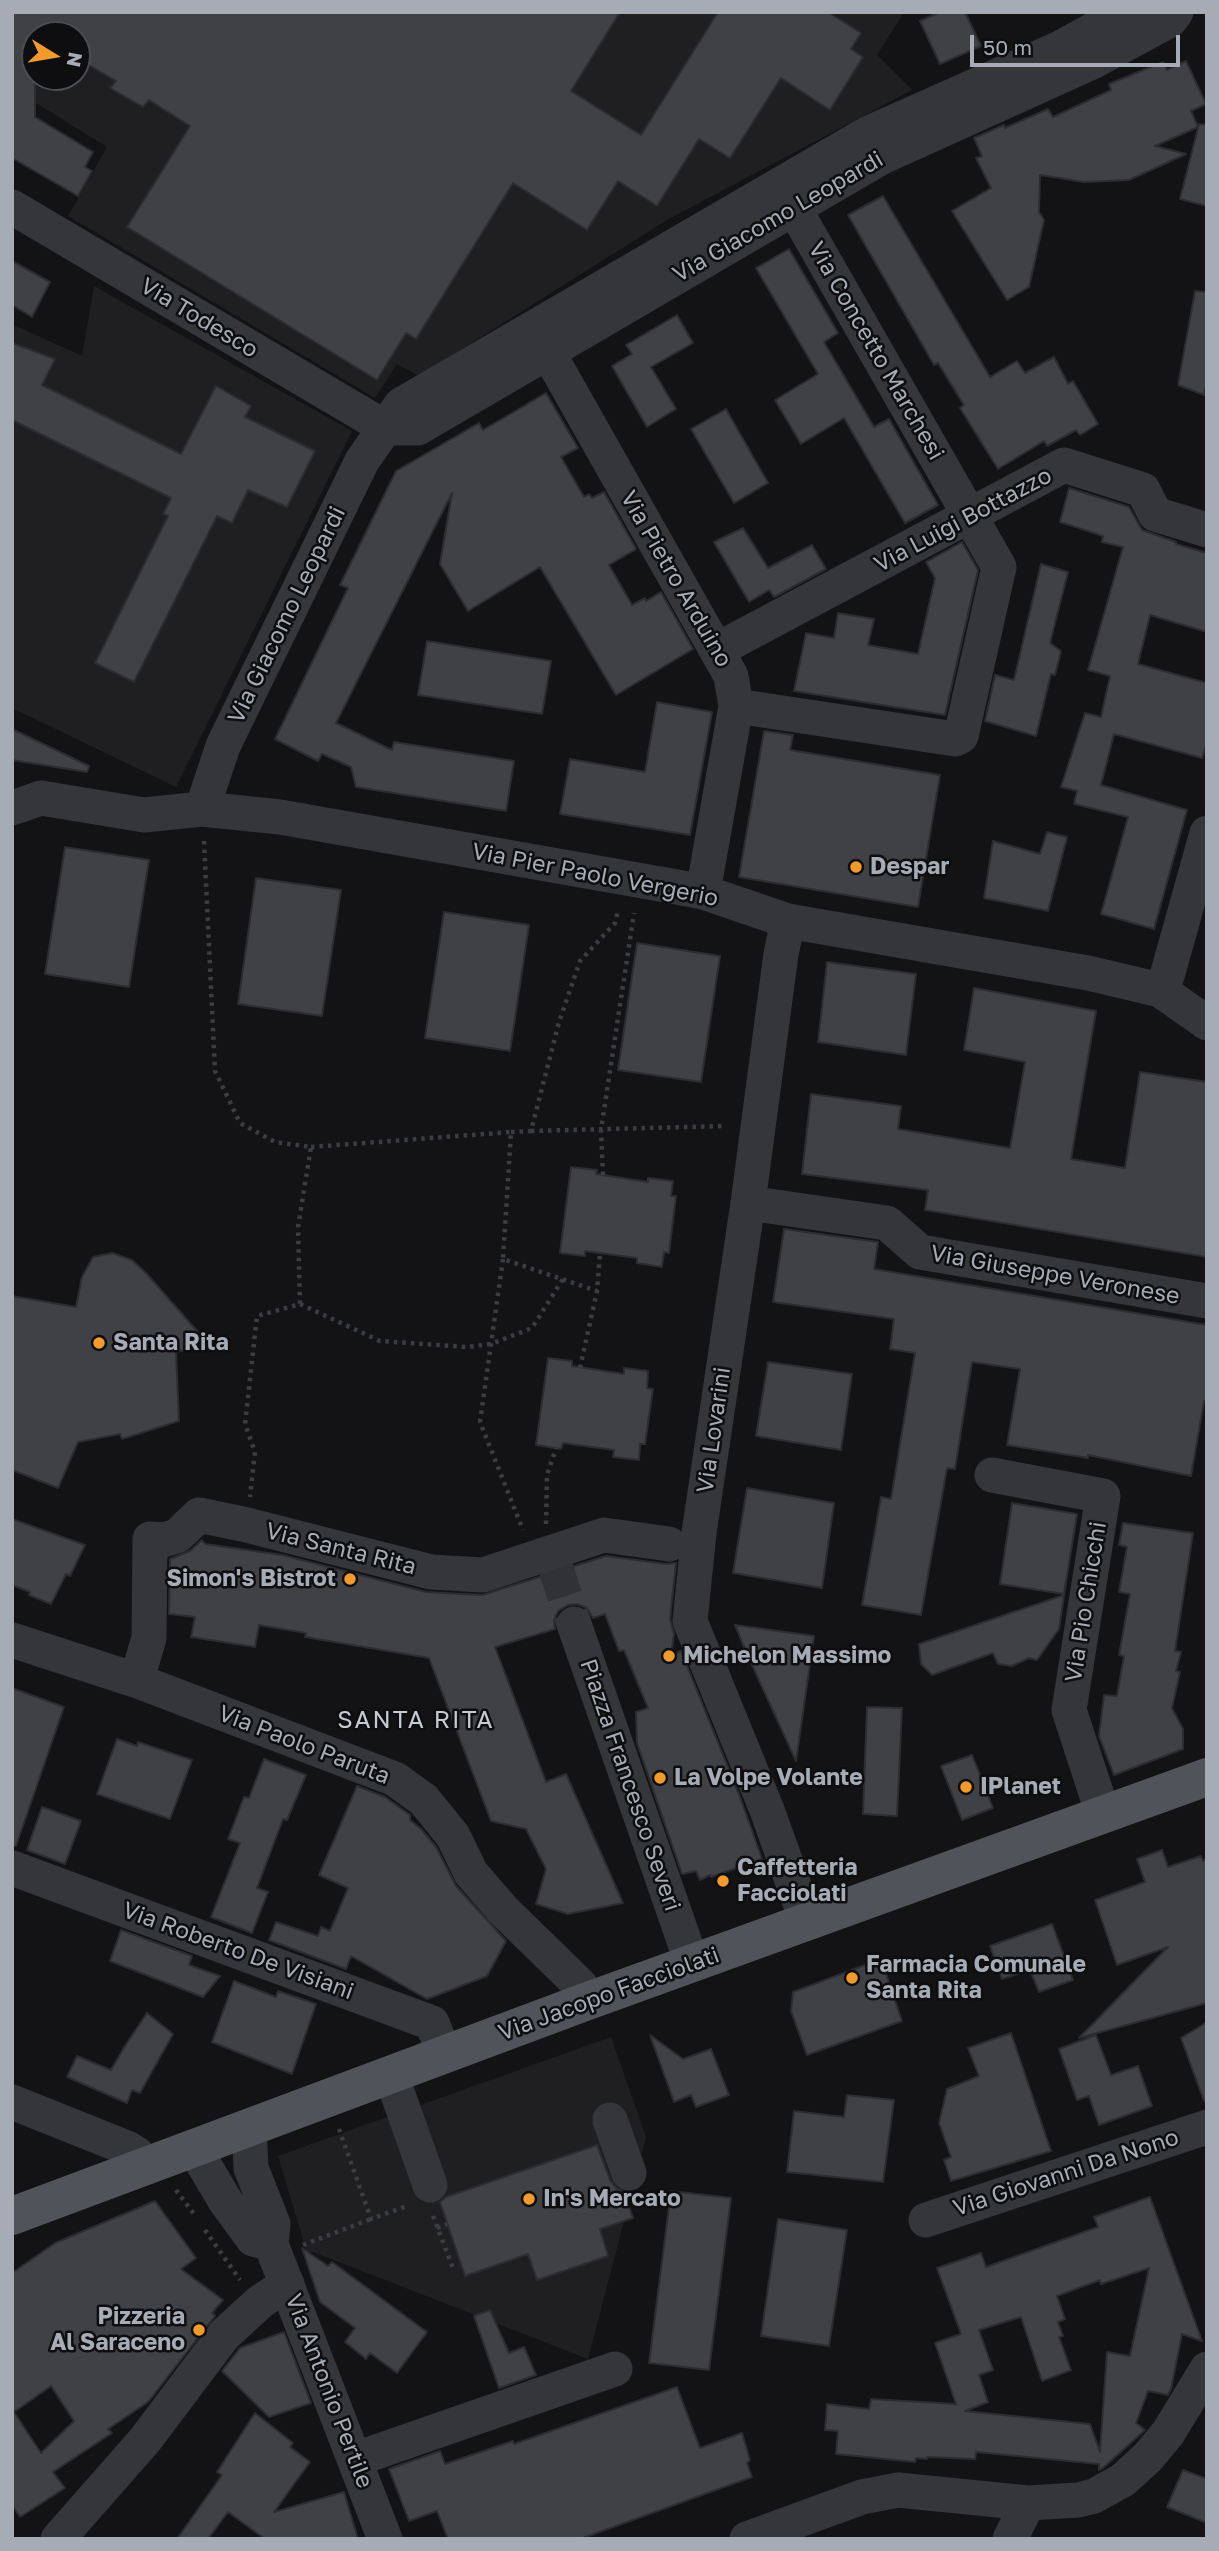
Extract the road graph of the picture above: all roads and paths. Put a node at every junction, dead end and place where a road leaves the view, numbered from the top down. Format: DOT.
graph roads {
  1 [pos="1126,12"];
  2 [pos="1177,12"];
  3 [pos="788,196"];
  4 [pos="12,207"];
  5 [pos="542,340"];
  6 [pos="386,428"];
  7 [pos="970,516"];
  8 [pos="1207,530"];
  9 [pos="717,650"];
  10 [pos="736,706"];
  11 [pos="12,808"];
  12 [pos="202,809"];
  13 [pos="1207,834"];
  14 [pos="703,892"];
  15 [pos="618,911"];
  16 [pos="634,914"];
  17 [pos="788,921"];
  18 [pos="1160,990"];
  19 [pos="1207,1023"];
  20 [pos="758,1125"];
  21 [pos="601,1130"];
  22 [pos="531,1131"];
  23 [pos="511,1132"];
  24 [pos="311,1147"];
  25 [pos="603,1175"];
  26 [pos="748,1203"];
  27 [pos="600,1253"];
  28 [pos="503,1259"];
  29 [pos="563,1279"];
  30 [pos="597,1291"];
  31 [pos="1207,1301"];
  32 [pos="300,1304"];
  33 [pos="491,1344"];
  34 [pos="580,1368"];
  35 [pos="556,1448"];
  36 [pos="992,1475"];
  37 [pos="609,1516"];
  38 [pos="247,1525"];
  39 [pos="685,1544"];
  40 [pos="552,1557"];
  41 [pos="575,1624"];
  42 [pos="12,1640"];
  43 [pos="139,1672"];
  44 [pos="1207,1777"];
  45 [pos="1103,1814"];
  46 [pos="12,1868"];
  47 [pos="807,1922"];
  48 [pos="686,1947"];
  49 [pos="585,2002"];
  50 [pos="445,2055"];
  51 [pos="391,2075"];
  52 [pos="12,2102"];
  53 [pos="610,2120"];
  54 [pos="1207,2127"];
  55 [pos="223,2138"];
  56 [pos="142,2166"];
  57 [pos="629,2173"];
  58 [pos="430,2197"];
  59 [pos="12,2216"];
  60 [pos="371,2219"];
  61 [pos="926,2220"];
  62 [pos="447,2224"];
  63 [pos="437,2228"];
  64 [pos="282,2246"];
  65 [pos="453,2268"];
  66 [pos="287,2284"];
  67 [pos="615,2369"];
  68 [pos="1207,2369"];
  69 [pos="356,2459"];
  70 [pos="1028,2503"];
  71 [pos="58,2539"];
  72 [pos="385,2539"];
  73 [pos="747,2539"];
  74 [pos="1010,2539"];
  1 -- 3 [label="street, Via Giacomo Leopardi"];
  2 -- 3 [label="street, Via Giacomo Leopardi"];
  3 -- 5 [label="street, Via Giacomo Leopardi"];
  3 -- 7 [label="street, Via Concetto Marchesi"];
  4 -- 6 [label="street, Via Todesco"];
  5 -- 6 [label="street, Via Giacomo Leopardi"];
  5 -- 9 [label="street, Via Pietro Arduino"];
  6 -- 12 [label="street, Via Giacomo Leopardi"];
  7 -- 8 [label="street, Via Luigi Bottazzo"];
  7 -- 9 [label="street, Via Luigi Bottazzo"];
  7 -- 10 [label="street, Via Concetto Marchesi"];
  9 -- 10 [label="street, Via Pietro Arduino"];
  10 -- 14 [label="street, Via Pietro Arduino"];
  11 -- 12 [label="street, Via Pier Paolo Vergerio"];
  12 -- 14 [label="street, Via Pier Paolo Vergerio"];
  12 -- 24 [label="path"];
  13 -- 18 [label="street"];
  14 -- 17 [label="street, Via Pier Paolo Vergerio"];
  15 -- 22 [label="path"];
  16 -- 21 [label="path"];
  17 -- 18 [label="street, Via Pier Paolo Vergerio"];
  17 -- 20 [label="street, Via Lovarini"];
  18 -- 19 [label="street, Via Pier Paolo Vergerio"];
  20 -- 21 [label="path"];
  20 -- 26 [label="street, Via Lovarini"];
  21 -- 22 [label="path"];
  21 -- 25 [label="path"];
  22 -- 23 [label="path"];
  23 -- 24 [label="path"];
  23 -- 28 [label="path"];
  24 -- 32 [label="path"];
  26 -- 31 [label="street, Via Giuseppe Veronese"];
  26 -- 39 [label="street, Via Lovarini"];
  27 -- 30 [label="path"];
  28 -- 29 [label="path"];
  28 -- 33 [label="path"];
  29 -- 30 [label="path"];
  29 -- 33 [label="path"];
  30 -- 34 [label="path"];
  32 -- 33 [label="path"];
  32 -- 38 [label="path"];
  33 -- 40 [label="path"];
  35 -- 40 [label="path"];
  36 -- 45 [label="street, Via Pio Chicchi"];
  37 -- 39 [label="street"];
  38 -- 40 [label="street, Via Santa Rita"];
  38 -- 43 [label="street, Via Santa Rita"];
  39 -- 40 [label="street, Via Santa Rita"];
  39 -- 47 [label="street, Via Lovarini"];
  41 -- 48 [label="street, Piazza Francesco Severi"];
  42 -- 49 [label="street, Via Paolo Paruta"];
  44 -- 45 [label="main road, Via Jacopo Facciolati"];
  45 -- 47 [label="main road, Via Jacopo Facciolati"];
  46 -- 50 [label="street, Via Roberto De Visiani"];
  47 -- 49 [label="main road, Via Jacopo Facciolati"];
  49 -- 50 [label="main road, Via Jacopo Facciolati"];
  50 -- 51 [label="main road, Via Jacopo Facciolati"];
  51 -- 55 [label="main road, Via Jacopo Facciolati"];
  51 -- 58 [label="street"];
  52 -- 56 [label="street"];
  53 -- 57 [label="street"];
  54 -- 61 [label="street, Via Giovanni Da Nono"];
  55 -- 56 [label="main road, Via Jacopo Facciolati"];
  55 -- 64 [label="street, Via Antonio Pertile"];
  55 -- 64 [label="street"];
  56 -- 59 [label="main road, Via Jacopo Facciolati"];
  58 -- 63 [label="path"];
  60 -- 64 [label="path"];
  62 -- 63 [label="path"];
  63 -- 65 [label="path"];
  64 -- 66 [label="street, Via Antonio Pertile"];
  66 -- 69 [label="street, Via Antonio Pertile"];
  66 -- 71 [label="street"];
  67 -- 69 [label="street"];
  68 -- 70 [label="street"];
  69 -- 72 [label="street, Via Antonio Pertile"];
  70 -- 73 [label="street"];
  70 -- 74 [label="street"];
}
